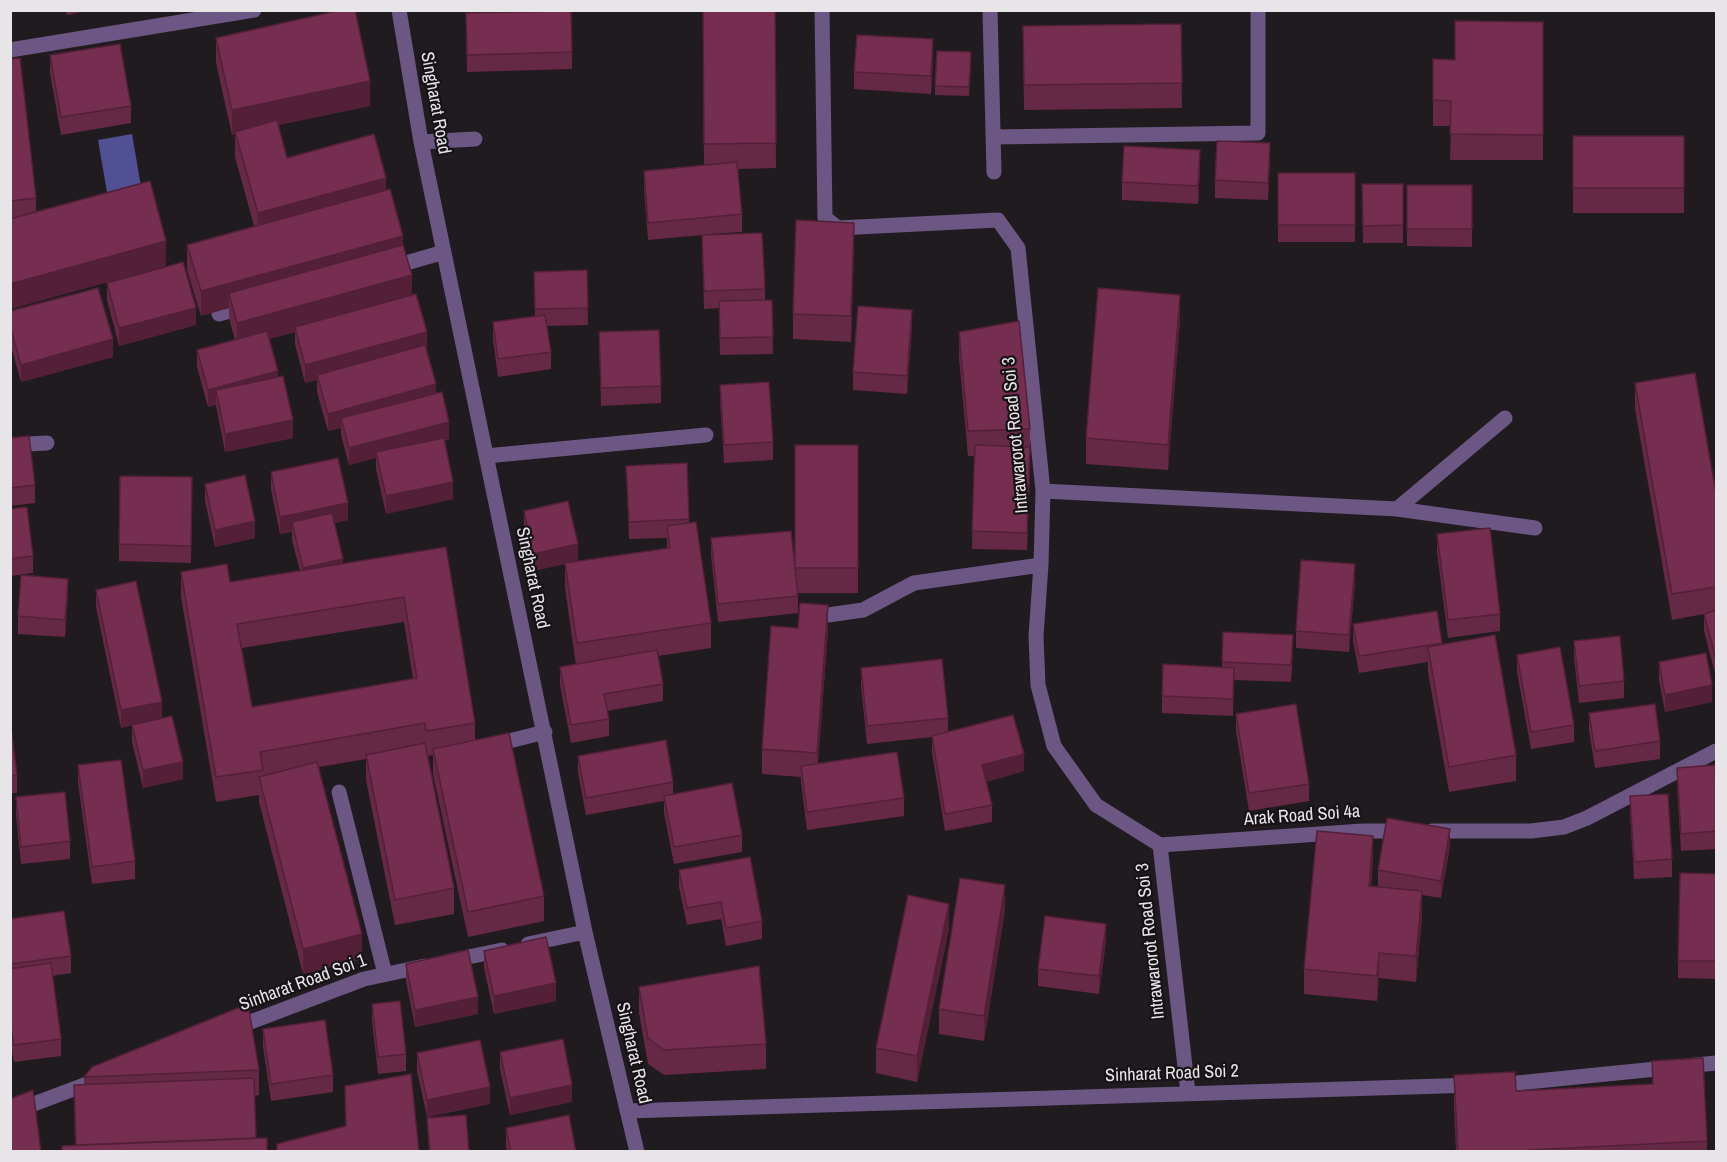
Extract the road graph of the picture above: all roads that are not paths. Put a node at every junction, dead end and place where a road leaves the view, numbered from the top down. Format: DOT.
graph roads {
  1 [pos="254,10"];
  2 [pos="399,10"];
  3 [pos="822,10"];
  4 [pos="990,10"];
  5 [pos="1258,10"];
  6 [pos="10,50"];
  7 [pos="994,137"];
  8 [pos="475,139"];
  9 [pos="421,142"];
  10 [pos="994,171"];
  11 [pos="444,252"];
  12 [pos="376,271"];
  13 [pos="264,302"];
  14 [pos="219,314"];
  15 [pos="1505,418"];
  16 [pos="706,435"];
  17 [pos="47,443"];
  18 [pos="10,445"];
  19 [pos="486,456"];
  20 [pos="1043,491"];
  21 [pos="1397,509"];
  22 [pos="1535,528"];
  23 [pos="1041,565"];
  24 [pos="814,617"];
  25 [pos="545,732"];
  26 [pos="478,748"];
  27 [pos="1716,751"];
  28 [pos="339,792"];
  29 [pos="1160,845"];
  30 [pos="585,932"];
  31 [pos="385,974"];
  32 [pos="223,1033"];
  33 [pos="1716,1063"];
  34 [pos="111,1075"];
  35 [pos="1188,1093"];
  36 [pos="627,1111"];
  37 [pos="10,1113"];
  38 [pos="637,1152"];
  1 -- 6 [label="street"];
  2 -- 9 [label="street, Singharat Road"];
  3 -- 20 [label="street, Intrawarorot Road Soi 3"];
  4 -- 7 [label="street"];
  5 -- 7 [label="street"];
  7 -- 10 [label="street"];
  8 -- 9 [label="street"];
  9 -- 11 [label="street, Singharat Road"];
  11 -- 12 [label="street"];
  11 -- 19 [label="street, Singharat Road"];
  13 -- 14 [label="street"];
  15 -- 21 [label="street"];
  16 -- 19 [label="street"];
  17 -- 18 [label="street"];
  19 -- 25 [label="street, Singharat Road"];
  20 -- 21 [label="street"];
  20 -- 23 [label="street, Intrawarorot Road Soi 3"];
  21 -- 22 [label="street"];
  23 -- 24 [label="street"];
  23 -- 29 [label="street, Intrawarorot Road Soi 3"];
  25 -- 26 [label="street"];
  25 -- 30 [label="street, Singharat Road"];
  27 -- 29 [label="street, Arak Road Soi 4a"];
  28 -- 31 [label="street"];
  29 -- 35 [label="street, Intrawarorot Road Soi 3"];
  30 -- 31 [label="street, Sinharat Road Soi 1"];
  30 -- 36 [label="street, Singharat Road"];
  31 -- 32 [label="street, Sinharat Road Soi 1"];
  33 -- 35 [label="street, Sinharat Road Soi 2"];
  34 -- 37 [label="street"];
  35 -- 36 [label="street, Sinharat Road Soi 2"];
  36 -- 38 [label="street, Singharat Road"];
}
